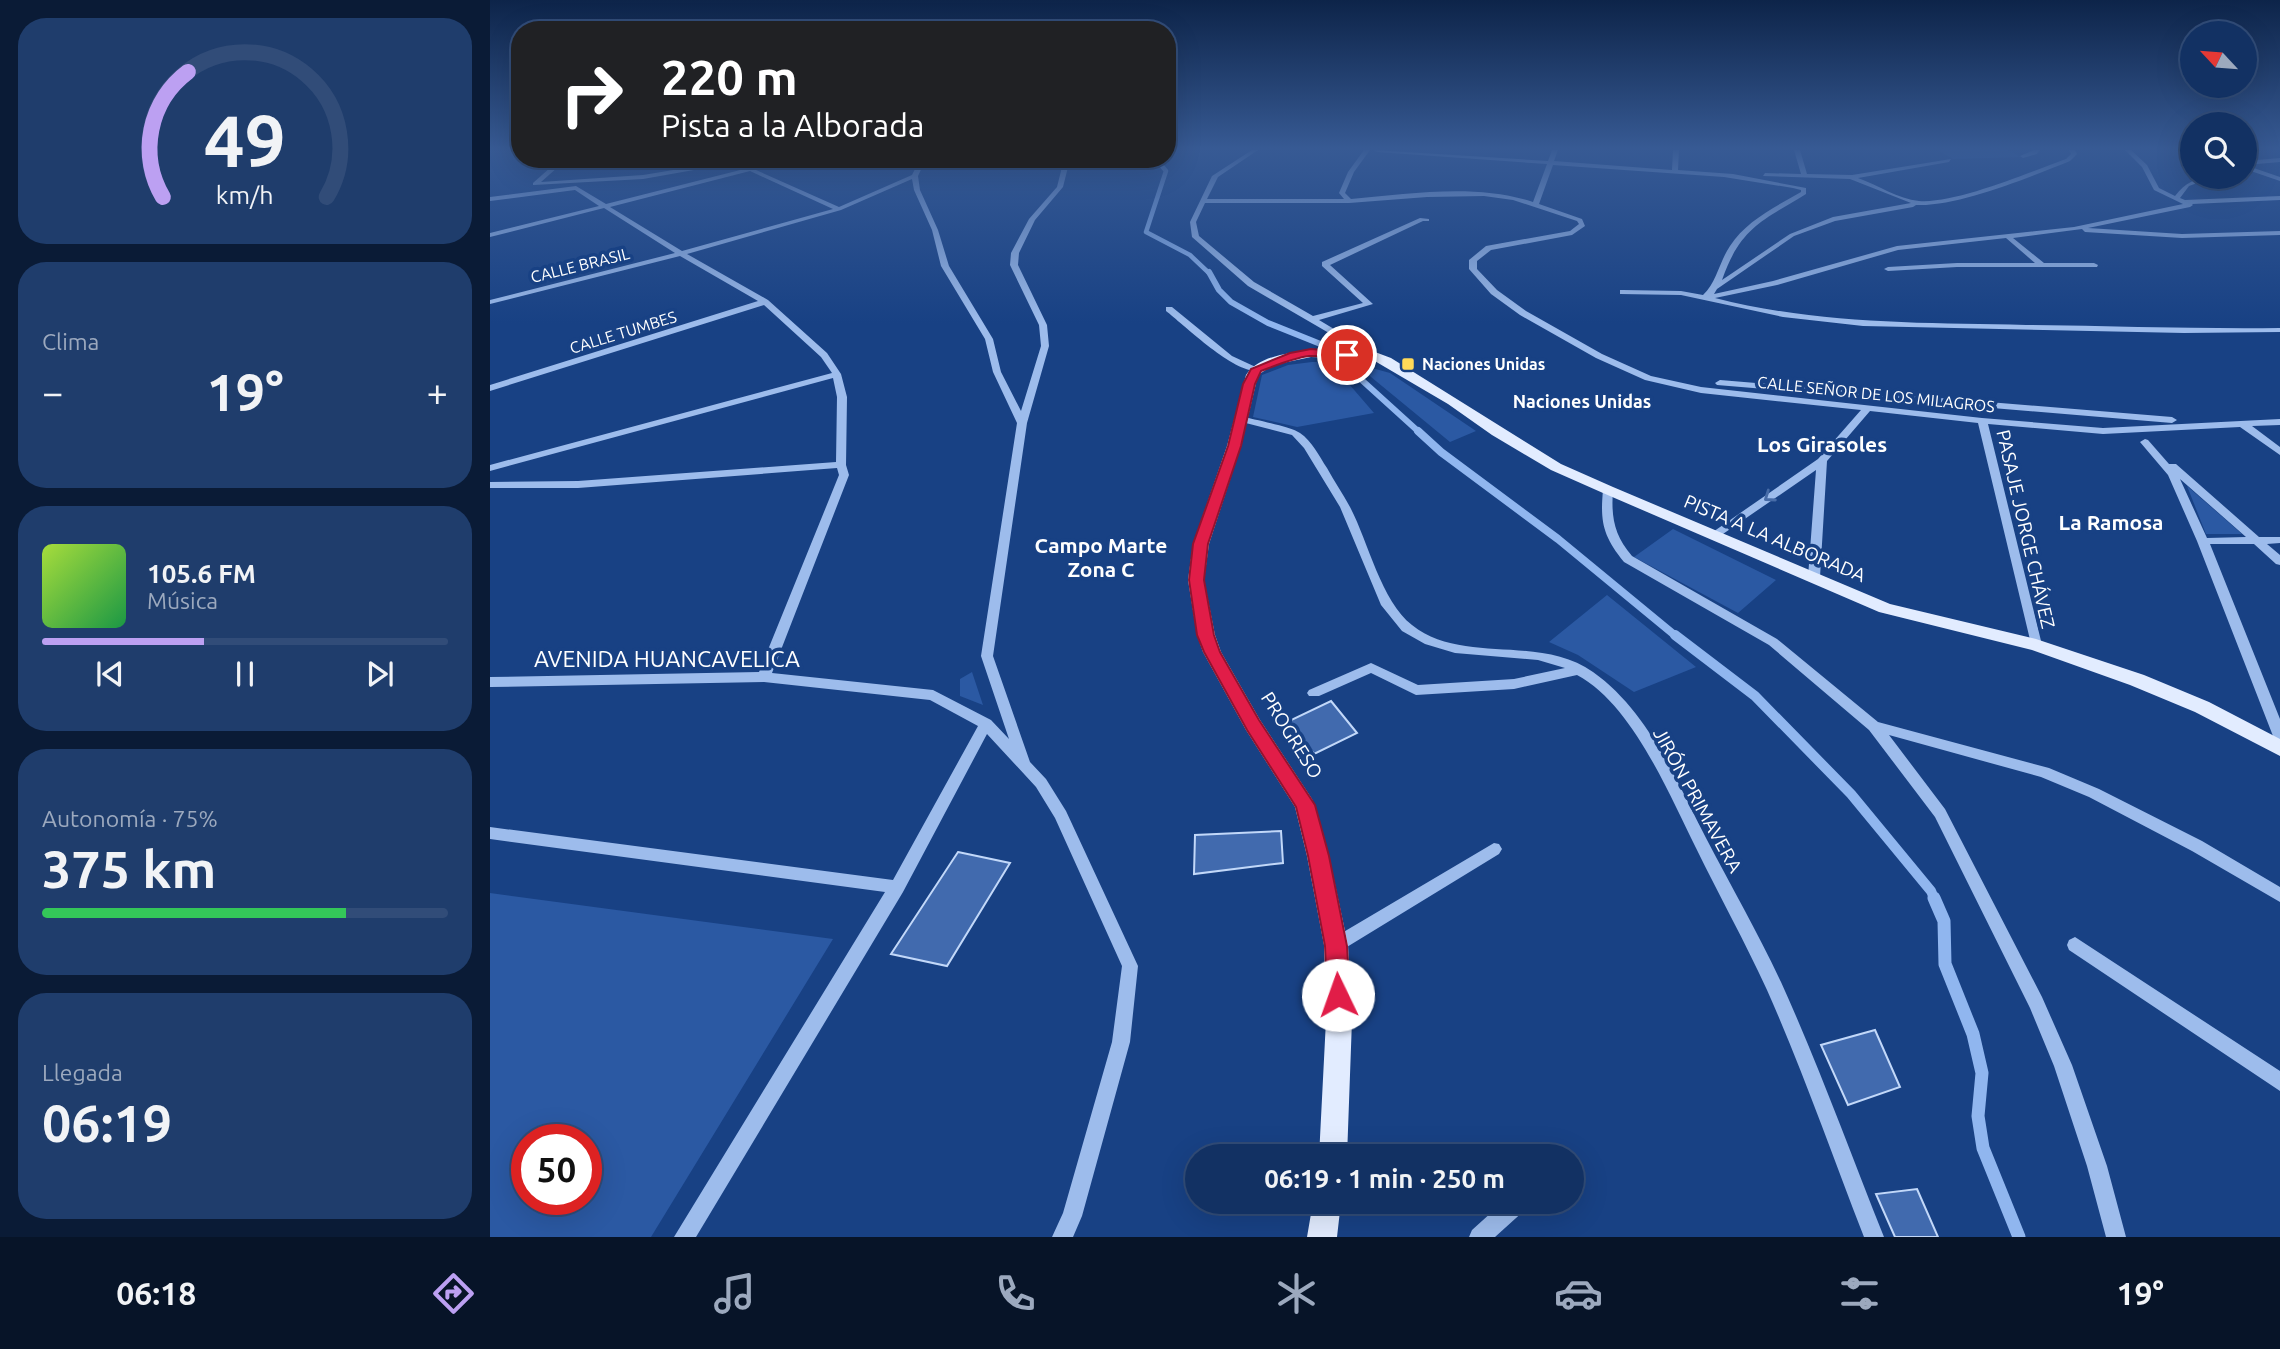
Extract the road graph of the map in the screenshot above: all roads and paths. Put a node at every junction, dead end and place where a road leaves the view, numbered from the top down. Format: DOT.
graph roads {
  1 [pos="601,208"];
  2 [pos="611,208"];
  3 [pos="836,208"];
  4 [pos="842,208"];
  5 [pos="925,208"];
  6 [pos="1042,208"];
  7 [pos="1200,208"];
  8 [pos="1543,208"];
  9 [pos="1781,208"];
  10 [pos="1898,208"];
  11 [pos="2160,208"];
  12 [pos="839,209"];
  13 [pos="1427,220"];
  14 [pos="2074,229"];
  15 [pos="2280,233"];
  16 [pos="490,235"];
  17 [pos="2006,235"];
  18 [pos="681,254"];
  19 [pos="2041,264"];
  20 [pos="2094,265"];
  21 [pos="1888,268"];
  22 [pos="1717,287"];
  23 [pos="1494,292"];
  24 [pos="1623,292"];
  25 [pos="1705,298"];
  26 [pos="490,302"];
  27 [pos="765,302"];
  28 [pos="1169,309"];
  29 [pos="1312,318"];
  30 [pos="2280,330"];
  31 [pos="1375,356"];
  32 [pos="1263,366"];
  33 [pos="837,374"];
  34 [pos="1720,383"];
  35 [pos="490,388"];
  36 [pos="1868,408"];
  37 [pos="1241,419"];
  38 [pos="1982,421"];
  39 [pos="1022,422"];
  40 [pos="2280,422"];
  41 [pos="2241,423"];
  42 [pos="2204,424"];
  43 [pos="2130,428"];
  44 [pos="2145,442"];
  45 [pos="2280,452"];
  46 [pos="1822,461"];
  47 [pos="841,465"];
  48 [pos="490,468"];
  49 [pos="490,485"];
  50 [pos="1608,490"];
  51 [pos="1716,534"];
  52 [pos="2280,540"];
  53 [pos="2203,541"];
  54 [pos="2257,541"];
  55 [pos="2280,561"];
  56 [pos="1814,577"];
  57 [pos="2036,645"];
  58 [pos="1578,670"];
  59 [pos="764,677"];
  60 [pos="490,682"];
  61 [pos="1314,693"];
  62 [pos="986,724"];
  63 [pos="1874,726"];
  64 [pos="2280,736"];
  65 [pos="2280,748"];
  66 [pos="1026,769"];
  67 [pos="490,833"];
  68 [pos="1494,849"];
  69 [pos="897,887"];
  70 [pos="2280,895"];
  71 [pos="2075,945"];
  72 [pos="1336,946"];
  73 [pos="2280,1082"];
  74 [pos="1334,1144"];
  75 [pos="1325,1214"];
  76 [pos="1505,1214"];
  77 [pos="684,1237"];
  78 [pos="1062,1237"];
  79 [pos="1322,1237"];
  80 [pos="1479,1237"];
  81 [pos="1874,1237"];
  82 [pos="2116,1237"];
  1 -- 16 [label="street"];
  2 -- 18 [label="street"];
  3 -- 12 [label="street"];
  4 -- 12 [label="street, CALLE BRASIL"];
  5 -- 39 [label="street"];
  6 -- 39 [label="street"];
  7 -- 29 [label="street"];
  8 -- 23 [label="street"];
  9 -- 22 [label="street"];
  10 -- 22 [label="street"];
  11 -- 14 [label="street"];
  12 -- 18 [label="street, CALLE BRASIL"];
  13 -- 29 [label="street"];
  14 -- 15 [label="street"];
  14 -- 17 [label="street"];
  17 -- 19 [label="street"];
  17 -- 25 [label="street"];
  18 -- 26 [label="street, CALLE BRASIL"];
  18 -- 27 [label="street"];
  19 -- 20 [label="street"];
  19 -- 21 [label="street"];
  22 -- 25 [label="street"];
  23 -- 36 [label="street, CALLE SEÑOR DE LOS MILAGROS"];
  24 -- 25 [label="street"];
  25 -- 30 [label="street"];
  27 -- 33 [label="street"];
  27 -- 35 [label="street, CALLE TUMBES"];
  28 -- 32 [label="street"];
  29 -- 31 [label="street"];
  31 -- 32 [label="main road, PISTA A LA ALBORADA"];
  31 -- 50 [label="main road, PISTA A LA ALBORADA"];
  32 -- 37 [label="main road, PROGRESO"];
  33 -- 47 [label="street"];
  33 -- 48 [label="street"];
  34 -- 42 [label="street"];
  36 -- 38 [label="street, CALLE SEÑOR DE LOS MILAGROS"];
  36 -- 46 [label="street"];
  37 -- 58 [label="street, JIRÓN PRIMAVERA"];
  37 -- 72 [label="main road, PROGRESO"];
  38 -- 43 [label="street, CALLE SEÑOR DE LOS MILAGROS"];
  38 -- 57 [label="street, PASAJE JORGE CHÁVEZ"];
  39 -- 66 [label="street"];
  40 -- 41 [label="street, CALLE SEÑOR DE LOS MILAGROS"];
  41 -- 42 [label="street, CALLE SEÑOR DE LOS MILAGROS"];
  41 -- 45 [label="street"];
  42 -- 43 [label="street, CALLE SEÑOR DE LOS MILAGROS"];
  43 -- 44 [label="street"];
  44 -- 53 [label="street"];
  44 -- 54 [label="street"];
  46 -- 51 [label="street, one-way"];
  46 -- 56 [label="street"];
  47 -- 49 [label="street"];
  47 -- 59 [label="street"];
  50 -- 51 [label="main road, PISTA A LA ALBORADA"];
  50 -- 63 [label="street"];
  51 -- 56 [label="main road, PISTA A LA ALBORADA"];
  52 -- 54 [label="street"];
  53 -- 54 [label="street"];
  53 -- 64 [label="street"];
  54 -- 55 [label="street"];
  56 -- 57 [label="main road, PISTA A LA ALBORADA"];
  57 -- 65 [label="main road, PISTA A LA ALBORADA"];
  58 -- 61 [label="street"];
  58 -- 81 [label="street, JIRÓN PRIMAVERA"];
  59 -- 60 [label="street, AVENIDA HUANCAVELICA"];
  59 -- 62 [label="street, AVENIDA HUANCAVELICA"];
  62 -- 66 [label="street, AVENIDA HUANCAVELICA"];
  62 -- 69 [label="street"];
  63 -- 70 [label="street"];
  63 -- 82 [label="street"];
  66 -- 78 [label="street, AVENIDA HUANCAVELICA"];
  67 -- 69 [label="street"];
  68 -- 72 [label="street"];
  69 -- 77 [label="street"];
  71 -- 73 [label="street"];
  72 -- 74 [label="main road, PROGRESO"];
  75 -- 79 [label="main road"];
  76 -- 80 [label="street"];
}
